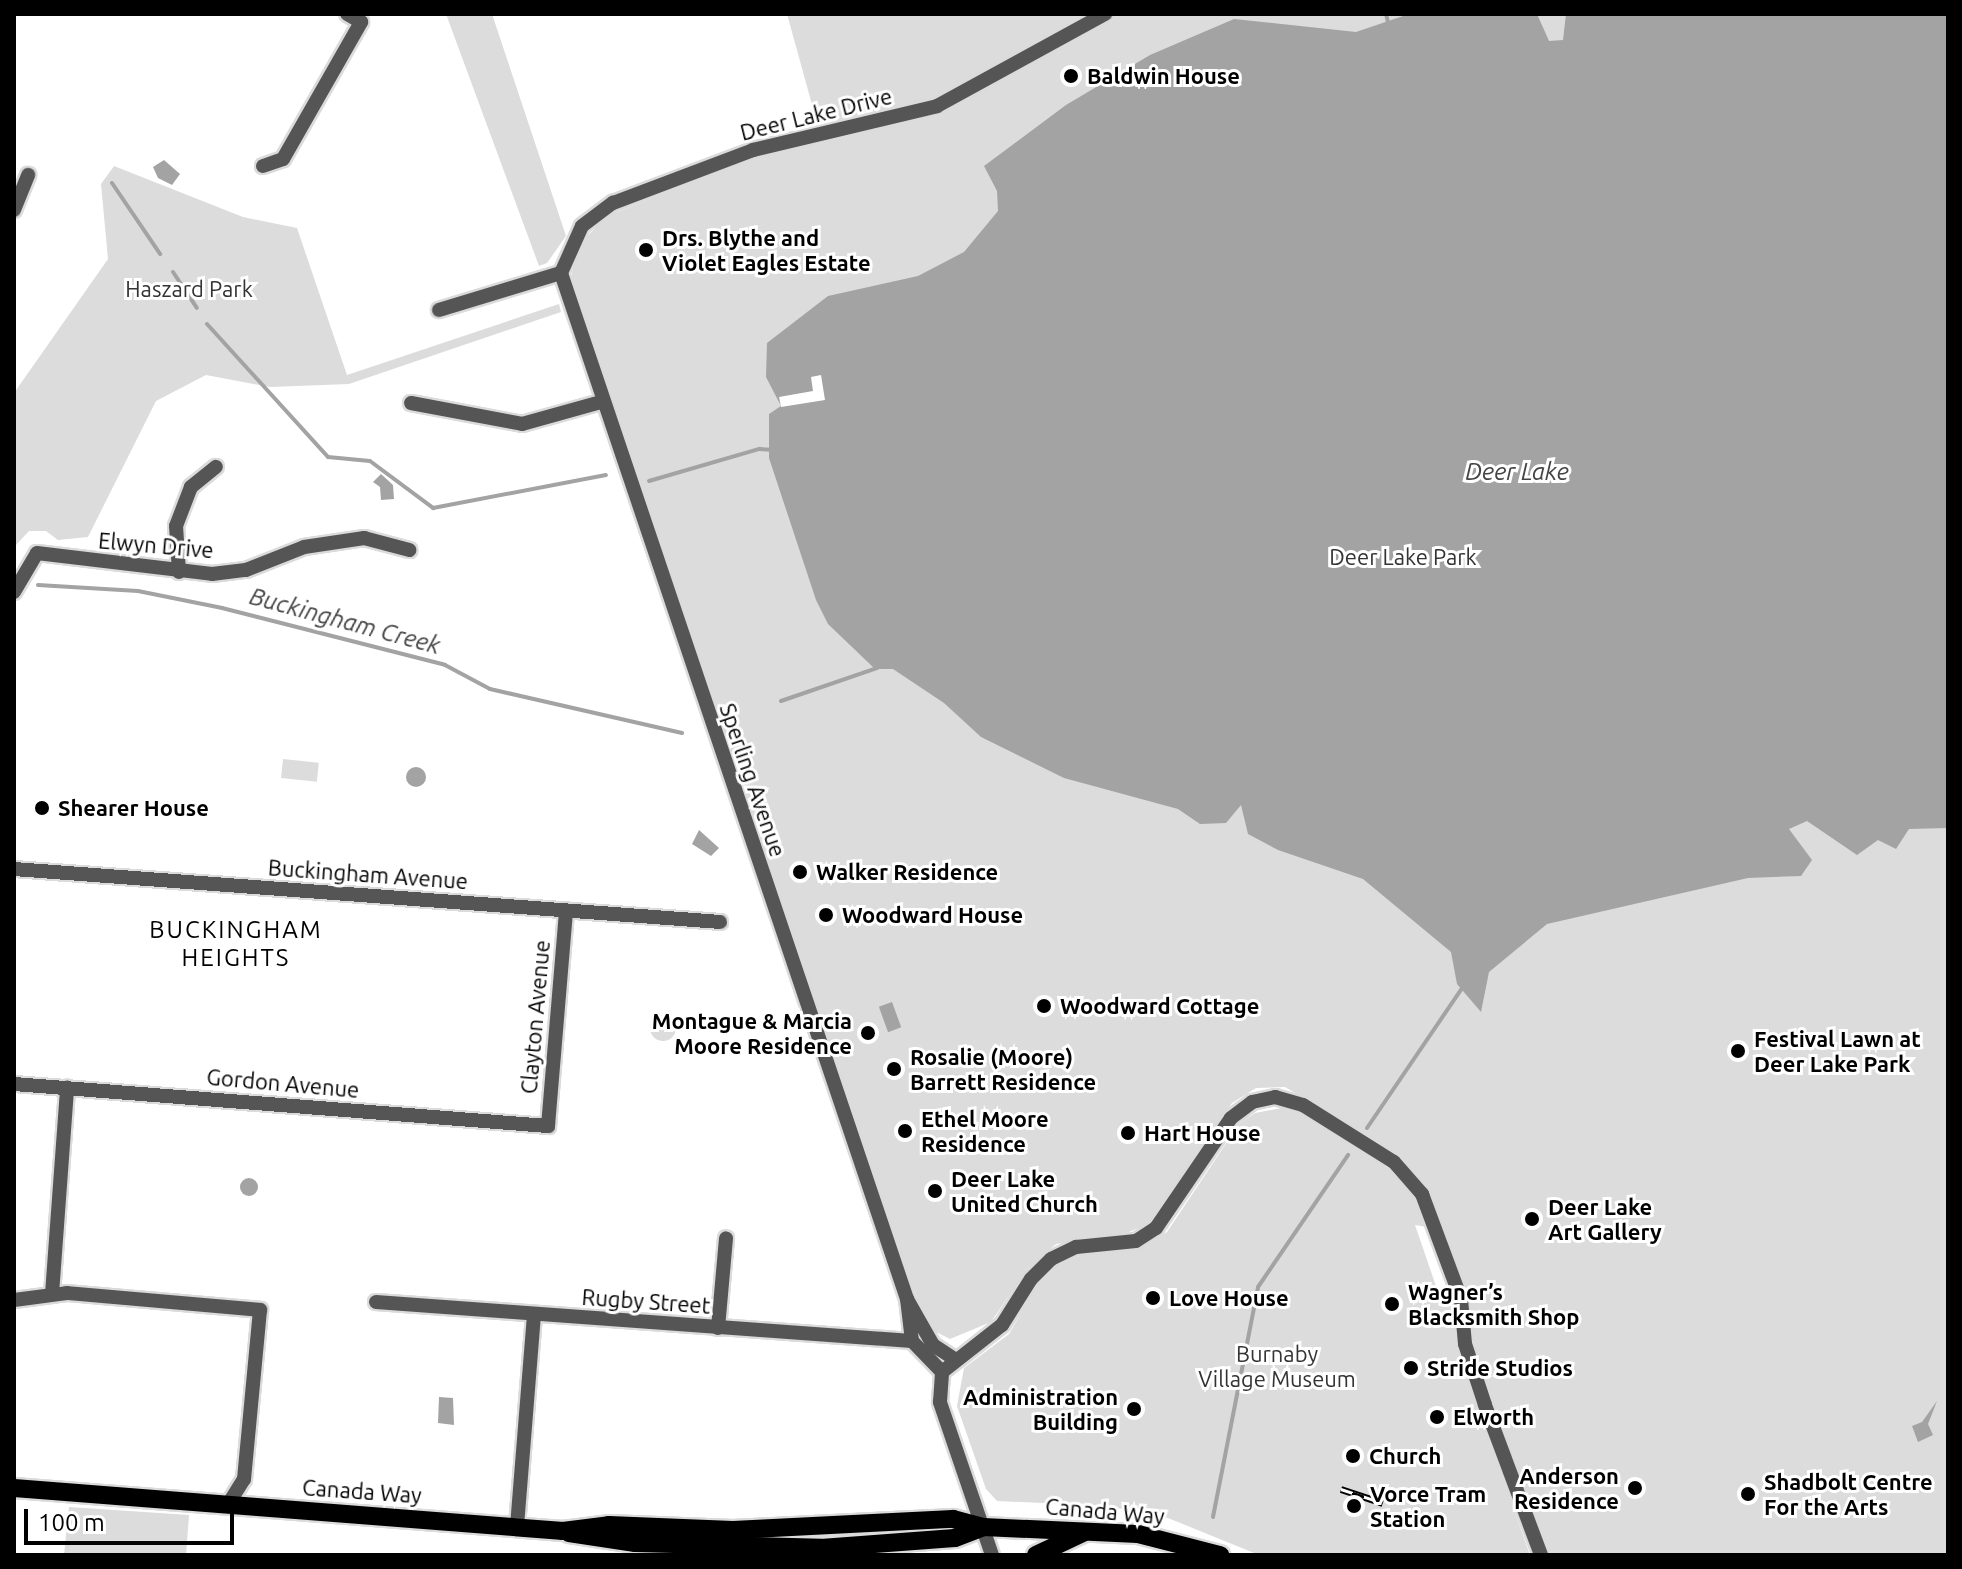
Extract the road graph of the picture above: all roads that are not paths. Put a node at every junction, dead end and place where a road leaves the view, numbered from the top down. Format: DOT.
graph roads {
  1 [pos="347,14"];
  2 [pos="1105,14"];
  3 [pos="263,166"];
  4 [pos="28,175"];
  5 [pos="14,210"];
  6 [pos="561,273"];
  7 [pos="439,310"];
  8 [pos="601,402"];
  9 [pos="411,403"];
  10 [pos="216,467"];
  11 [pos="409,550"];
  12 [pos="179,572"];
  13 [pos="14,592"];
  14 [pos="14,869"];
  15 [pos="566,911"];
  16 [pos="720,922"];
  17 [pos="14,1084"];
  18 [pos="67,1088"];
  19 [pos="548,1126"];
  20 [pos="726,1238"];
  21 [pos="52,1294"];
  22 [pos="907,1299"];
  23 [pos="14,1300"];
  24 [pos="376,1302"];
  25 [pos="534,1315"];
  26 [pos="718,1328"];
  27 [pos="912,1341"];
  28 [pos="953,1358"];
  29 [pos="942,1372"];
  30 [pos="14,1488"];
  31 [pos="228,1505"];
  32 [pos="517,1526"];
  33 [pos="983,1527"];
  34 [pos="1086,1531"];
  35 [pos="992,1555"];
  36 [pos="1036,1555"];
  37 [pos="1220,1555"];
  38 [pos="1541,1555"];
  1 -- 3 [label="street"];
  2 -- 6 [label="street, Deer Lake Drive"];
  4 -- 5 [label="street"];
  6 -- 7 [label="street"];
  6 -- 8 [label="street, Sperling Avenue"];
  8 -- 9 [label="street"];
  8 -- 22 [label="street, Sperling Avenue"];
  10 -- 12 [label="street"];
  11 -- 12 [label="street, Elwyn Drive"];
  12 -- 13 [label="street, Elwyn Drive"];
  14 -- 15 [label="street, Buckingham Avenue"];
  15 -- 16 [label="street, Buckingham Avenue"];
  15 -- 19 [label="street, Clayton Avenue"];
  17 -- 18 [label="street, Gordon Avenue"];
  18 -- 19 [label="street, Gordon Avenue"];
  18 -- 21 [label="street"];
  20 -- 26 [label="street"];
  21 -- 23 [label="street"];
  21 -- 31 [label="street"];
  22 -- 27 [label="street, Sperling Avenue"];
  22 -- 28 [label="street, Sperling Avenue"];
  24 -- 25 [label="street, Rugby Street"];
  25 -- 26 [label="street, Rugby Street"];
  25 -- 32 [label="street"];
  26 -- 27 [label="street, Rugby Street"];
  27 -- 29 [label="street"];
  28 -- 29 [label="street"];
  28 -- 38 [label="street"];
  29 -- 33 [label="street"];
  30 -- 31 [label="main road, Canada Way"];
  31 -- 32 [label="main road, Canada Way"];
  32 -- 33 [label="main road, Canada Way"];
  33 -- 34 [label="main road, Canada Way"];
  33 -- 35 [label="street"];
  34 -- 36 [label="main road"];
  34 -- 37 [label="main road, Canada Way"];
}
